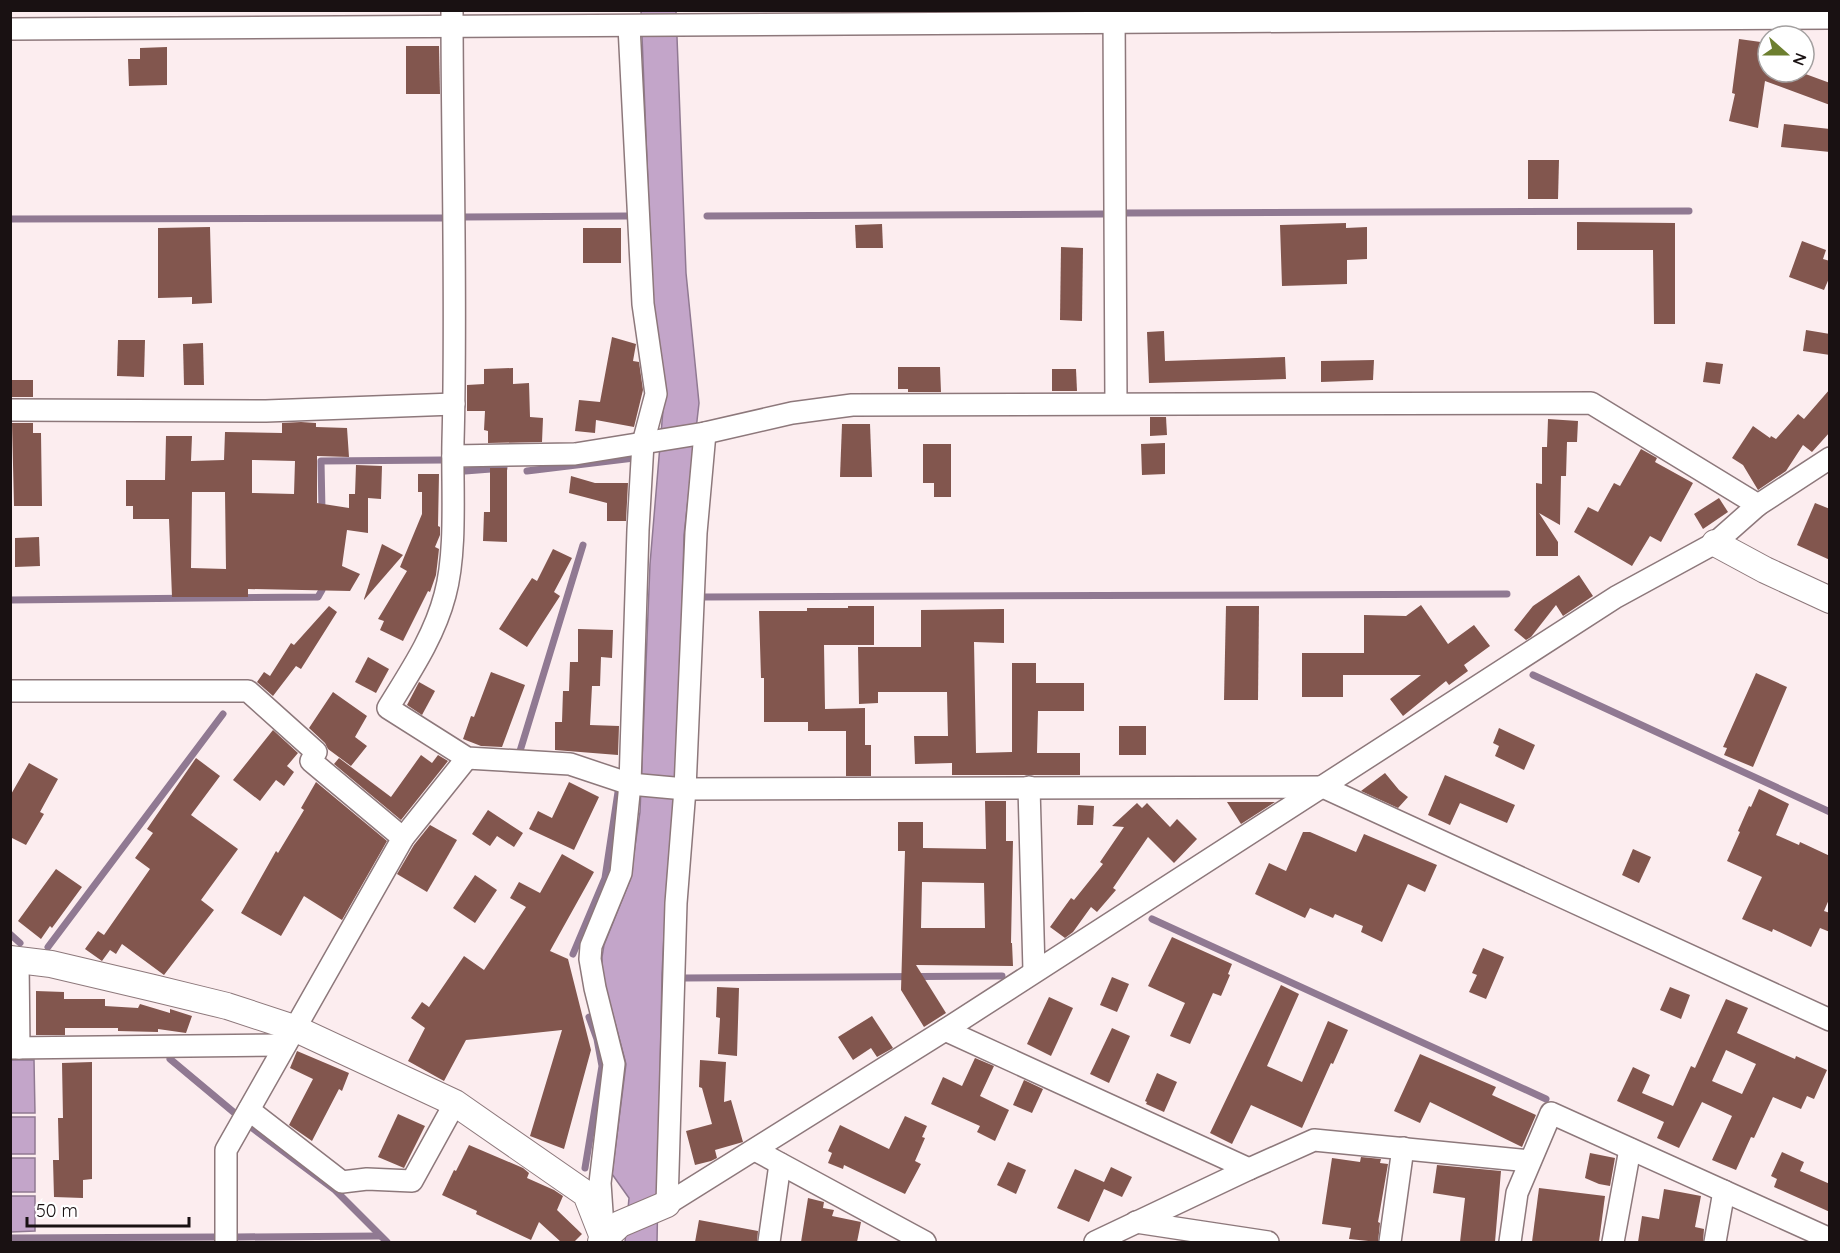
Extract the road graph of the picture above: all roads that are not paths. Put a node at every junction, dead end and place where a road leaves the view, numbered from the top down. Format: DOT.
graph roads {
  1 [pos="1825,16"];
  2 [pos="1114,17"];
  3 [pos="452,19"];
  4 [pos="633,26"];
  5 [pos="10,29"];
  6 [pos="1116,403"];
  7 [pos="454,404"];
  8 [pos="10,410"];
  9 [pos="703,433"];
  10 [pos="647,443"];
  11 [pos="453,456"];
  12 [pos="1830,458"];
  13 [pos="1758,505"];
  14 [pos="1715,543"];
  15 [pos="1830,600"];
  16 [pos="10,691"];
  17 [pos="467,758"];
  18 [pos="630,784"];
  19 [pos="1029,787"];
  20 [pos="1323,787"];
  21 [pos="686,789"];
  22 [pos="403,838"];
  23 [pos="14,960"];
  24 [pos="1034,971"];
  25 [pos="1830,1020"];
  26 [pos="945,1030"];
  27 [pos="290,1036"];
  28 [pos="15,1048"];
  29 [pos="455,1103"];
  30 [pos="249,1110"];
  31 [pos="1403,1148"];
  32 [pos="1630,1149"];
  33 [pos="755,1150"];
  34 [pos="1530,1161"];
  35 [pos="780,1164"];
  36 [pos="1249,1169"];
  37 [pos="1724,1191"];
  38 [pos="665,1205"];
  39 [pos="1135,1232"];
  40 [pos="608,1235"];
  41 [pos="896,1235"];
  42 [pos="1830,1239"];
  43 [pos="1238,1240"];
  44 [pos="226,1242"];
  45 [pos="769,1242"];
  46 [pos="925,1242"];
  47 [pos="1095,1242"];
  48 [pos="1268,1242"];
  49 [pos="1390,1242"];
  50 [pos="1510,1242"];
  51 [pos="1613,1242"];
  52 [pos="1715,1242"];
  1 -- 2 [label="street"];
  2 -- 4 [label="street"];
  2 -- 6 [label="street"];
  3 -- 4 [label="street"];
  3 -- 5 [label="street"];
  3 -- 7 [label="street"];
  4 -- 10 [label="street"];
  6 -- 9 [label="street"];
  6 -- 13 [label="street"];
  7 -- 8 [label="street"];
  7 -- 11 [label="street"];
  9 -- 10 [label="street"];
  9 -- 21 [label="street"];
  10 -- 11 [label="street"];
  10 -- 18 [label="street"];
  11 -- 17 [label="street"];
  12 -- 13 [label="street"];
  13 -- 14 [label="street"];
  14 -- 15 [label="street"];
  14 -- 20 [label="street"];
  16 -- 22 [label="street"];
  17 -- 18 [label="street"];
  17 -- 22 [label="street"];
  18 -- 21 [label="street"];
  18 -- 40 [label="street"];
  19 -- 20 [label="street"];
  19 -- 21 [label="street"];
  19 -- 24 [label="street"];
  20 -- 24 [label="street"];
  20 -- 25 [label="street"];
  21 -- 38 [label="street"];
  22 -- 27 [label="street"];
  23 -- 27 [label="street"];
  23 -- 28 [label="street"];
  24 -- 26 [label="street"];
  26 -- 33 [label="street"];
  26 -- 36 [label="street"];
  27 -- 28 [label="street"];
  27 -- 29 [label="street"];
  27 -- 30 [label="street"];
  29 -- 30 [label="street"];
  29 -- 40 [label="street"];
  30 -- 44 [label="street"];
  31 -- 34 [label="street"];
  31 -- 36 [label="street"];
  31 -- 49 [label="street"];
  32 -- 34 [label="street"];
  32 -- 37 [label="street"];
  32 -- 51 [label="street"];
  33 -- 35 [label="street"];
  33 -- 38 [label="street"];
  34 -- 50 [label="street"];
  35 -- 41 [label="street"];
  35 -- 45 [label="street"];
  36 -- 39 [label="street"];
  37 -- 42 [label="street"];
  37 -- 52 [label="street"];
  38 -- 40 [label="street"];
  39 -- 43 [label="street"];
  39 -- 47 [label="street"];
  41 -- 46 [label="street"];
  43 -- 48 [label="street"];
}
